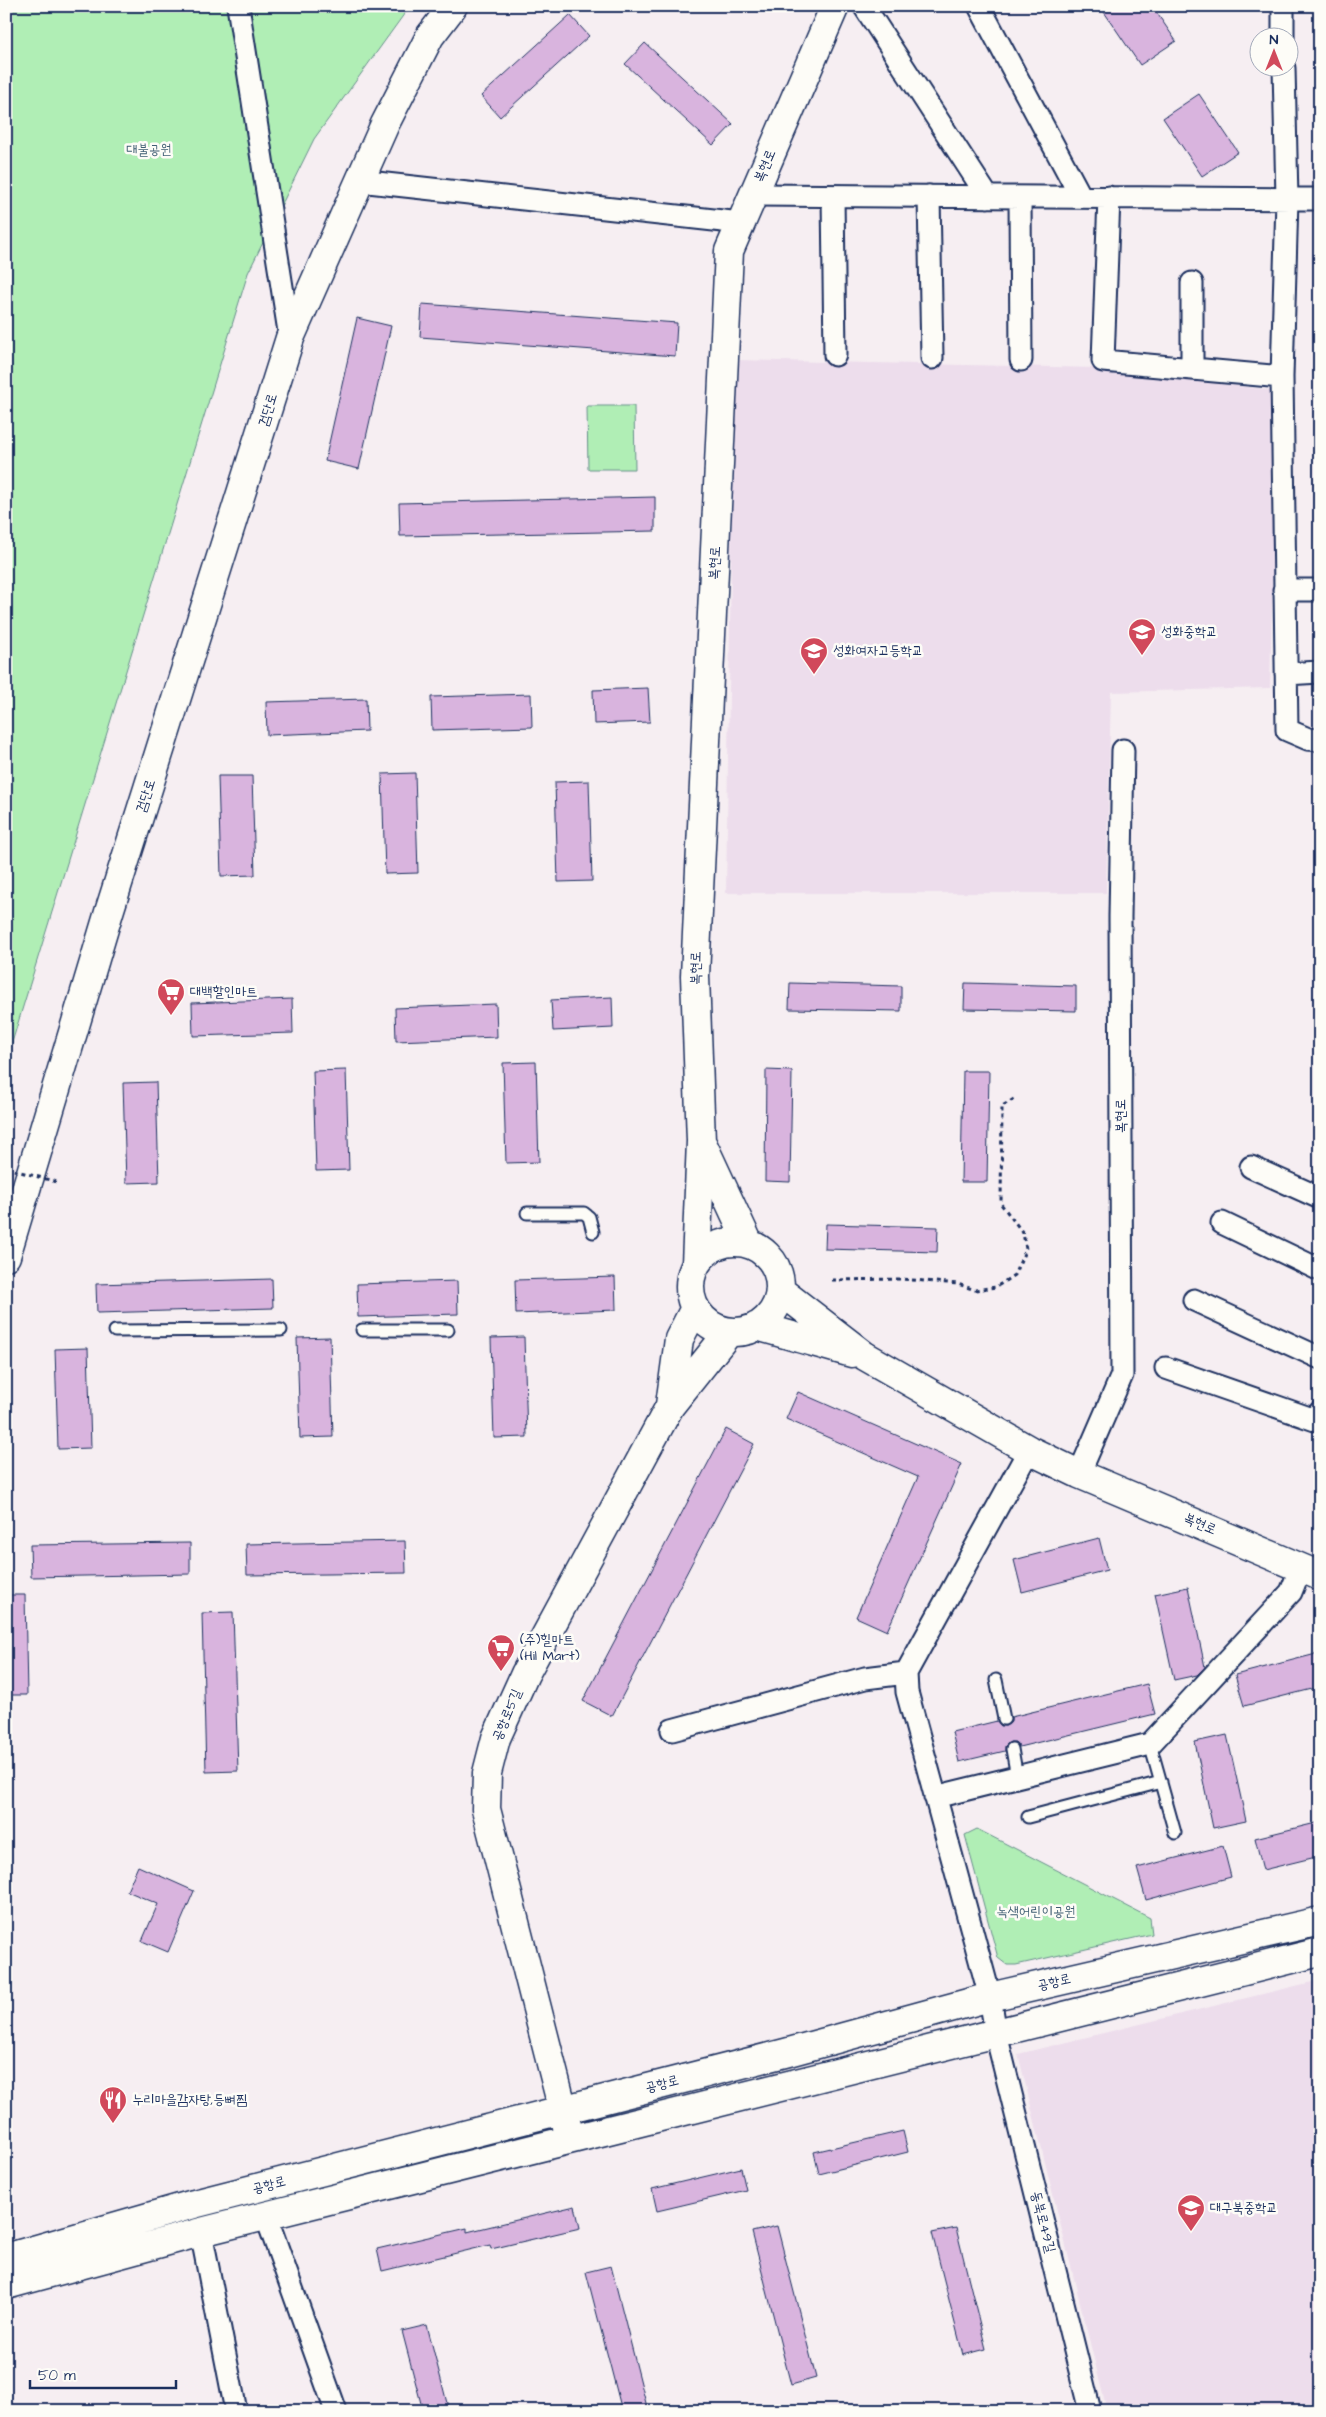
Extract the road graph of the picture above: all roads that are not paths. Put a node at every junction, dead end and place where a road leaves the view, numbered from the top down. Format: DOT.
graph roads {
  1 [pos="238,6"];
  2 [pos="453,6"];
  3 [pos="834,6"];
  4 [pos="864,6"];
  5 [pos="978,6"];
  6 [pos="1283,6"];
  7 [pos="1284,28"];
  8 [pos="1284,78"];
  9 [pos="360,181"];
  10 [pos="753,195"];
  11 [pos="832,196"];
  12 [pos="929,196"];
  13 [pos="988,197"];
  14 [pos="1020,197"];
  15 [pos="1081,197"];
  16 [pos="1109,197"];
  17 [pos="1287,199"];
  18 [pos="1320,199"];
  19 [pos="740,223"];
  20 [pos="1192,283"];
  21 [pos="290,338"];
  22 [pos="835,355"];
  23 [pos="932,358"];
  24 [pos="1021,360"];
  25 [pos="1192,369"];
  26 [pos="1282,378"];
  27 [pos="1284,590"];
  28 [pos="1320,590"];
  29 [pos="1320,672"];
  30 [pos="1286,674"];
  31 [pos="1320,740"];
  32 [pos="1123,750"];
  33 [pos="701,1141"];
  34 [pos="1251,1167"];
  35 [pos="1320,1198"];
  36 [pos="527,1213"];
  37 [pos="1222,1223"];
  38 [pos="593,1232"];
  39 [pos="750,1244"];
  40 [pos="6,1256"];
  41 [pos="696,1264"];
  42 [pos="1320,1270"];
  43 [pos="781,1291"];
  44 [pos="1194,1300"];
  45 [pos="695,1308"];
  46 [pos="757,1326"];
  47 [pos="281,1330"];
  48 [pos="362,1330"];
  49 [pos="448,1330"];
  50 [pos="115,1331"];
  51 [pos="729,1332"];
  52 [pos="865,1356"];
  53 [pos="1320,1358"];
  54 [pos="1166,1368"];
  55 [pos="670,1406"];
  56 [pos="1320,1412"];
  57 [pos="1029,1450"];
  58 [pos="1079,1474"];
  59 [pos="1311,1571"];
  60 [pos="906,1673"];
  61 [pos="996,1680"];
  62 [pos="1004,1719"];
  63 [pos="672,1730"];
  64 [pos="1150,1744"];
  65 [pos="1012,1749"];
  66 [pos="1017,1777"];
  67 [pos="1161,1782"];
  68 [pos="935,1797"];
  69 [pos="1028,1816"];
  70 [pos="1175,1833"];
  71 [pos="1320,1921"];
  72 [pos="1320,1952"];
  73 [pos="990,1997"];
  74 [pos="996,2034"];
  75 [pos="563,2109"];
  76 [pos="570,2140"];
  77 [pos="266,2216"];
  78 [pos="201,2232"];
  79 [pos="6,2258"];
  80 [pos="6,2285"];
  81 [pos="1086,2410"];
  82 [pos="236,2411"];
  83 [pos="336,2411"];
  1 -- 21 [label="street, 검단로"];
  2 -- 9 [label="main road, 검단로"];
  3 -- 10 [label="main road, 복현로"];
  4 -- 13 [label="street"];
  5 -- 15 [label="street"];
  6 -- 7 [label="street"];
  8 -- 17 [label="street"];
  9 -- 19 [label="street"];
  9 -- 21 [label="main road, 검단로"];
  10 -- 11 [label="street"];
  10 -- 19 [label="main road, 복현로"];
  11 -- 12 [label="street"];
  11 -- 22 [label="street"];
  12 -- 13 [label="street"];
  12 -- 23 [label="street"];
  13 -- 14 [label="street"];
  14 -- 15 [label="street"];
  14 -- 24 [label="street"];
  15 -- 16 [label="street"];
  16 -- 17 [label="street"];
  16 -- 25 [label="street"];
  17 -- 18 [label="street"];
  17 -- 26 [label="street"];
  19 -- 33 [label="main road, 복현로"];
  20 -- 25 [label="street"];
  21 -- 40 [label="main road, 검단로"];
  25 -- 26 [label="street"];
  26 -- 27 [label="street"];
  27 -- 28 [label="street"];
  27 -- 30 [label="street"];
  29 -- 30 [label="street"];
  30 -- 31 [label="street"];
  32 -- 58 [label="street, 복현로"];
  33 -- 39 [label="main road"];
  33 -- 41 [label="main road, 복현로"];
  34 -- 35 [label="street"];
  36 -- 38 [label="lane"];
  37 -- 42 [label="street"];
  39 -- 41 [label="main road"];
  39 -- 43 [label="main road"];
  41 -- 45 [label="main road"];
  43 -- 46 [label="main road"];
  43 -- 52 [label="main road"];
  44 -- 53 [label="street"];
  45 -- 51 [label="main road"];
  45 -- 55 [label="main road"];
  46 -- 51 [label="main road"];
  46 -- 52 [label="main road"];
  47 -- 50 [label="lane"];
  48 -- 49 [label="lane"];
  51 -- 55 [label="main road"];
  52 -- 57 [label="main road, 복현로"];
  54 -- 56 [label="street"];
  55 -- 75 [label="main road, 공항로5길"];
  57 -- 58 [label="main road, 복현로"];
  57 -- 60 [label="street"];
  58 -- 59 [label="main road, 복현로"];
  59 -- 64 [label="street"];
  60 -- 63 [label="street"];
  60 -- 68 [label="street, 동북로49길"];
  61 -- 62 [label="lane"];
  64 -- 66 [label="street"];
  64 -- 67 [label="lane"];
  65 -- 66 [label="lane"];
  66 -- 68 [label="street"];
  67 -- 69 [label="lane"];
  67 -- 70 [label="lane"];
  68 -- 73 [label="street, 동북로49길"];
  71 -- 73 [label="main road, 공항로"];
  72 -- 74 [label="main road"];
  73 -- 74 [label="street, 동북로49길"];
  73 -- 75 [label="main road, 공항로"];
  74 -- 76 [label="main road"];
  74 -- 81 [label="street, 동북로49길"];
  75 -- 76 [label="main road, 공항로5길"];
  75 -- 79 [label="main road, 공항로"];
  76 -- 77 [label="main road"];
  77 -- 78 [label="main road"];
  77 -- 83 [label="street"];
  78 -- 80 [label="main road"];
  78 -- 82 [label="street"];
}
